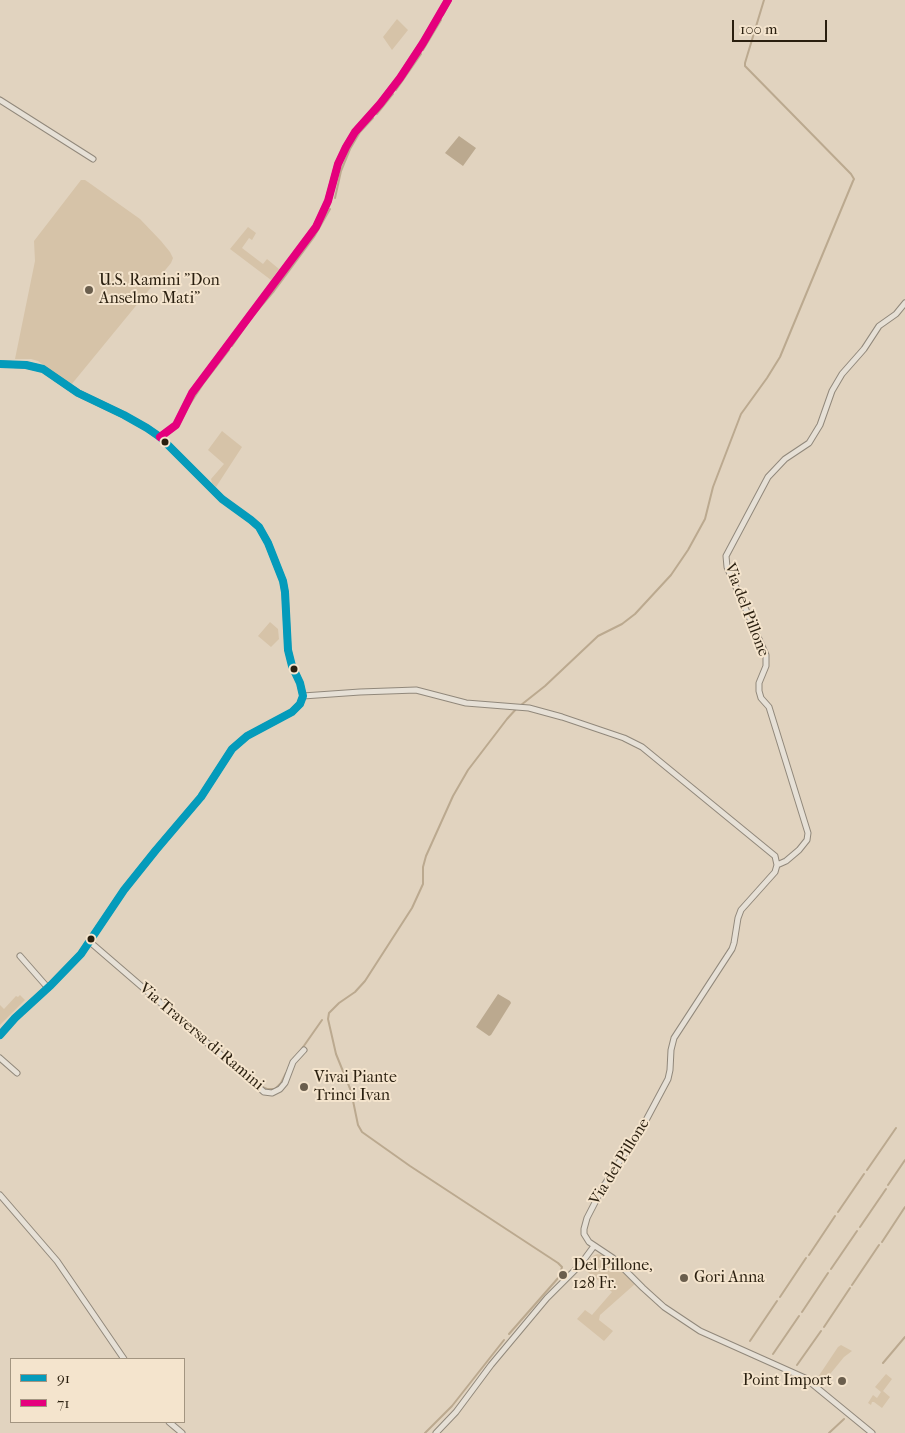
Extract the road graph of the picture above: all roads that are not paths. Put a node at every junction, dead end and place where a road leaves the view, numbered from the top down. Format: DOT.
graph roads {
  1 [pos="448,0"];
  2 [pos="0,100"];
  3 [pos="93,159"];
  4 [pos="905,303"];
  5 [pos="0,364"];
  6 [pos="160,437"];
  7 [pos="303,696"];
  8 [pos="777,865"];
  9 [pos="90,942"];
  10 [pos="20,956"];
  11 [pos="48,988"];
  12 [pos="0,1035"];
  13 [pos="304,1050"];
  14 [pos="0,1058"];
  15 [pos="16,1073"];
  16 [pos="0,1196"];
  17 [pos="594,1246"];
  18 [pos="123,1358"];
  19 [pos="170,1423"];
  20 [pos="441,1431"];
  21 [pos="182,1433"];
  22 [pos="436,1433"];
  23 [pos="872,1433"];
  1 -- 6 [label="street"];
  2 -- 3 [label="street"];
  4 -- 8 [label="street, Via del Pillone"];
  5 -- 6 [label="street"];
  6 -- 7 [label="street"];
  7 -- 8 [label="street"];
  7 -- 9 [label="street"];
  8 -- 17 [label="street, Via del Pillone"];
  9 -- 11 [label="street"];
  9 -- 13 [label="street, Via Traversa di Ramini"];
  10 -- 11 [label="street"];
  11 -- 12 [label="street"];
  14 -- 15 [label="street"];
  16 -- 18 [label="street"];
  17 -- 20 [label="street"];
  17 -- 23 [label="street"];
  19 -- 21 [label="street"];
  20 -- 22 [label="street"];
}
